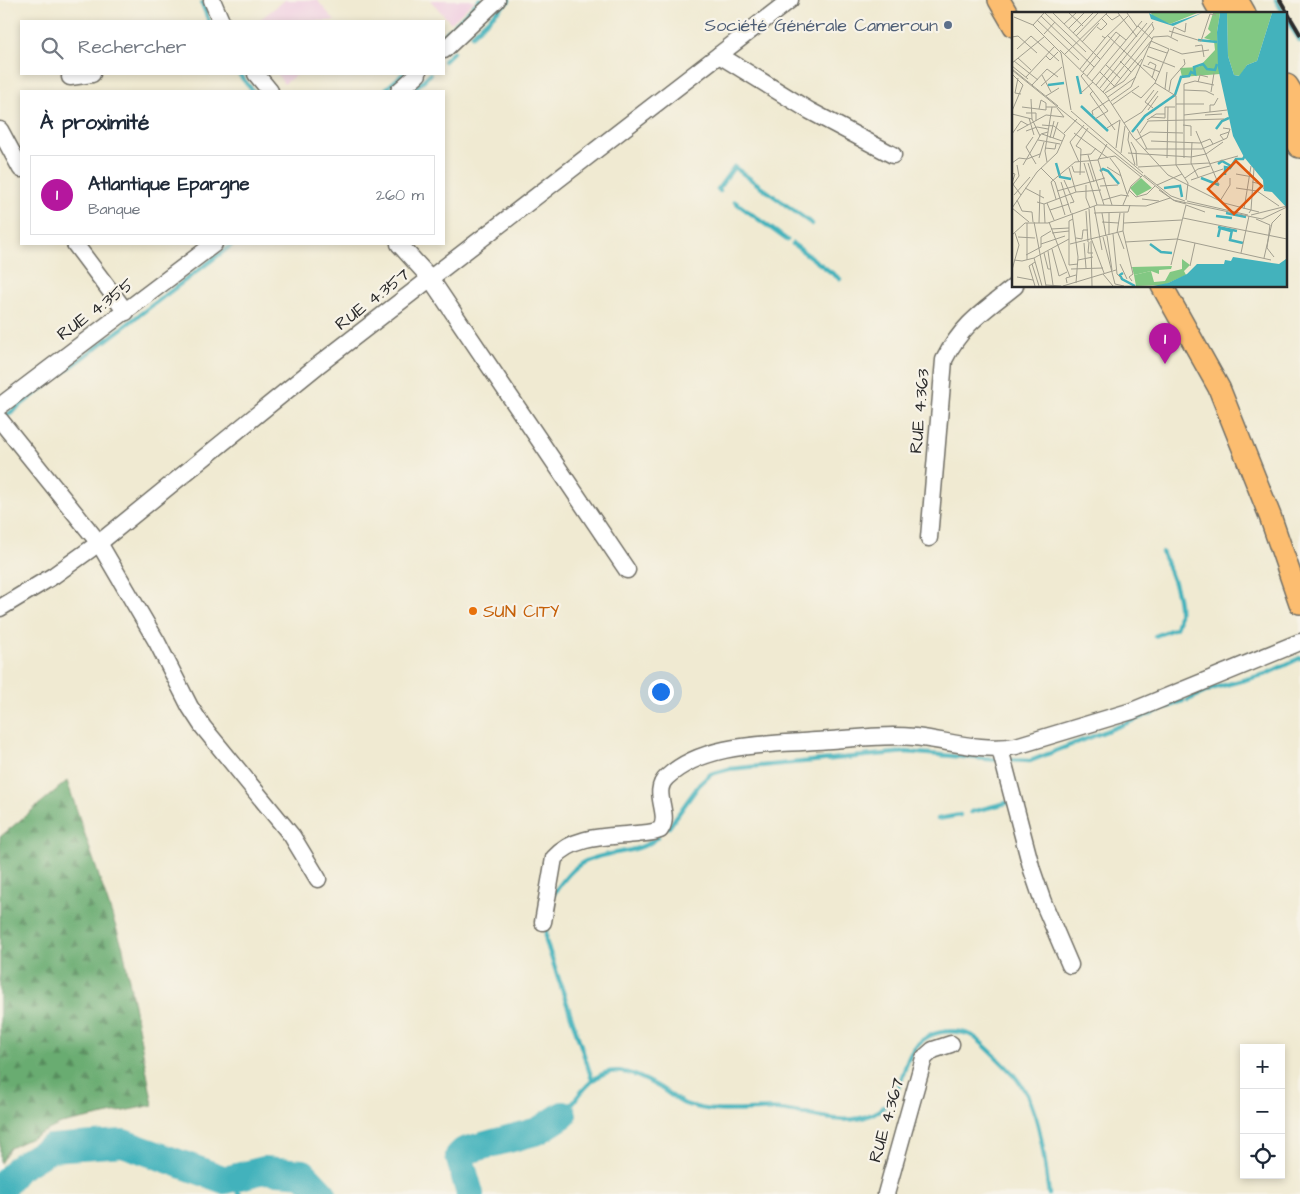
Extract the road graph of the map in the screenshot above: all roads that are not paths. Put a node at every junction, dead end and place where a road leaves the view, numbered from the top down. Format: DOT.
graph roads {
  1 [pos="212,0"];
  2 [pos="497,0"];
  3 [pos="790,0"];
  4 [pos="999,0"];
  5 [pos="1216,0"];
  6 [pos="1235,0"];
  7 [pos="1223,12"];
  8 [pos="1242,12"];
  9 [pos="221,20"];
  10 [pos="1012,23"];
  11 [pos="445,49"];
  12 [pos="719,54"];
  13 [pos="86,75"];
  14 [pos="257,75"];
  15 [pos="417,75"];
  16 [pos="70,78"];
  17 [pos="269,90"];
  18 [pos="400,90"];
  19 [pos="1288,90"];
  20 [pos="1300,110"];
  21 [pos="1288,125"];
  22 [pos="0,130"];
  23 [pos="1300,145"];
  24 [pos="892,156"];
  25 [pos="20,166"];
  26 [pos="75,245"];
  27 [pos="213,245"];
  28 [pos="400,245"];
  29 [pos="430,278"];
  30 [pos="1012,288"];
  31 [pos="1163,288"];
  32 [pos="126,312"];
  33 [pos="0,406"];
  34 [pos="0,420"];
  35 [pos="929,538"];
  36 [pos="99,543"];
  37 [pos="627,570"];
  38 [pos="1300,603"];
  39 [pos="0,608"];
  40 [pos="1300,642"];
  41 [pos="1000,749"];
  42 [pos="318,879"];
  43 [pos="543,922"];
  44 [pos="1070,965"];
  45 [pos="951,1044"];
  46 [pos="886,1194"];
  1 -- 9 [label="street"];
  2 -- 11 [label="street"];
  3 -- 12 [label="street, RUE 4.357"];
  4 -- 10 [label="main road"];
  5 -- 7 [label="highway"];
  6 -- 8 [label="highway"];
  12 -- 24 [label="street"];
  12 -- 29 [label="street, RUE 4.357"];
  13 -- 16 [label="street"];
  14 -- 17 [label="street"];
  15 -- 18 [label="street"];
  19 -- 20 [label="highway"];
  21 -- 23 [label="highway"];
  22 -- 25 [label="street"];
  26 -- 32 [label="street"];
  27 -- 32 [label="street, RUE 4.355"];
  28 -- 29 [label="street"];
  29 -- 36 [label="street, RUE 4.357"];
  29 -- 37 [label="street"];
  30 -- 35 [label="street, RUE 4.363"];
  31 -- 38 [label="main road"];
  32 -- 33 [label="street, RUE 4.355"];
  34 -- 36 [label="street"];
  36 -- 39 [label="street, RUE 4.357"];
  36 -- 42 [label="street"];
  40 -- 41 [label="street"];
  41 -- 43 [label="street"];
  41 -- 44 [label="street"];
  45 -- 46 [label="street, RUE 4.367"];
}
